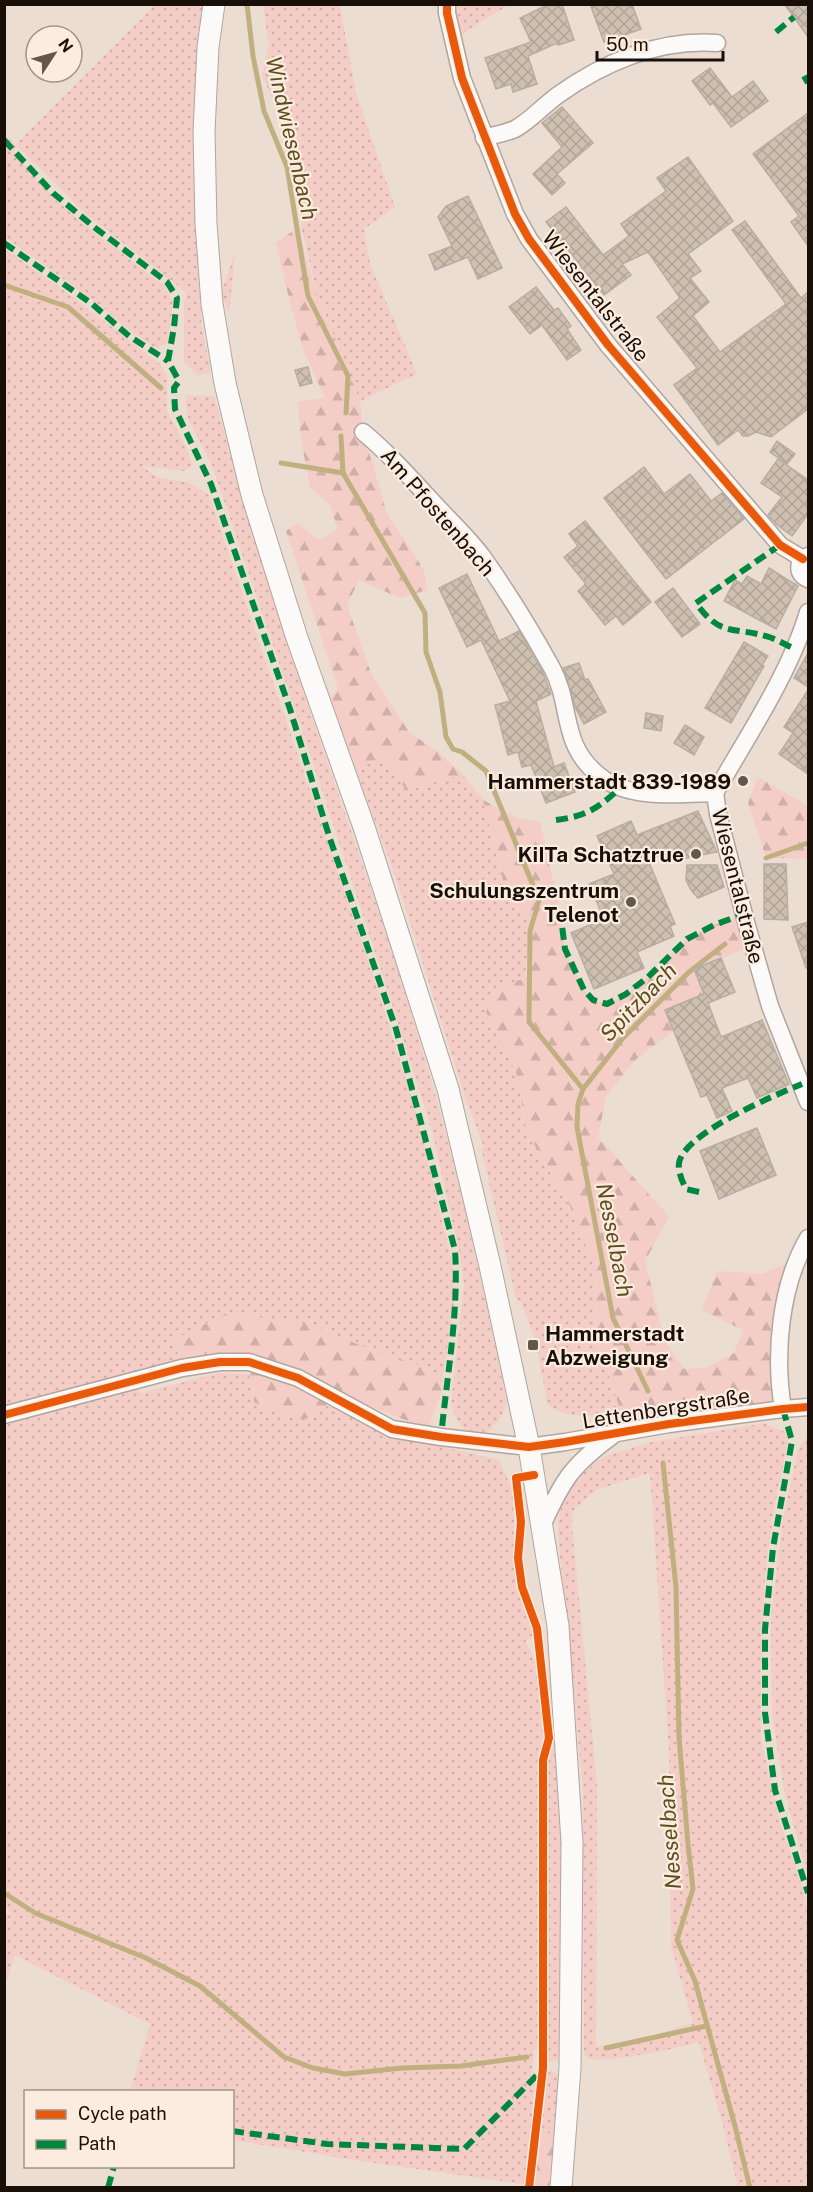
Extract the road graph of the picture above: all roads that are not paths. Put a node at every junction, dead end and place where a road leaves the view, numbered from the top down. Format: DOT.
graph roads {
  1 [pos="214,4"];
  2 [pos="447,4"];
  3 [pos="717,43"];
  4 [pos="484,138"];
  5 [pos="363,432"];
  6 [pos="806,557"];
  7 [pos="808,579"];
  8 [pos="808,612"];
  9 [pos="715,793"];
  10 [pos="808,1101"];
  11 [pos="808,1238"];
  12 [pos="808,1407"];
  13 [pos="783,1409"];
  14 [pos="4,1415"];
  15 [pos="615,1433"];
  16 [pos="529,1447"];
  17 [pos="542,1526"];
  18 [pos="561,2187"];
  1 -- 16 [label="main road"];
  2 -- 4 [label="street, Wiesentalstraße"];
  3 -- 4 [label="street"];
  4 -- 6 [label="street, Wiesentalstraße"];
  5 -- 9 [label="street, Am Pfostenbach"];
  6 -- 7 [label="street"];
  8 -- 9 [label="street, Wiesentalstraße"];
  9 -- 10 [label="street, Wiesentalstraße"];
  11 -- 13 [label="street"];
  12 -- 13 [label="street, Lettenbergstraße"];
  13 -- 15 [label="street, Lettenbergstraße"];
  14 -- 16 [label="street, Lettenbergstraße"];
  15 -- 16 [label="street, Lettenbergstraße"];
  15 -- 17 [label="street"];
  16 -- 17 [label="main road"];
  17 -- 18 [label="main road"];
}
